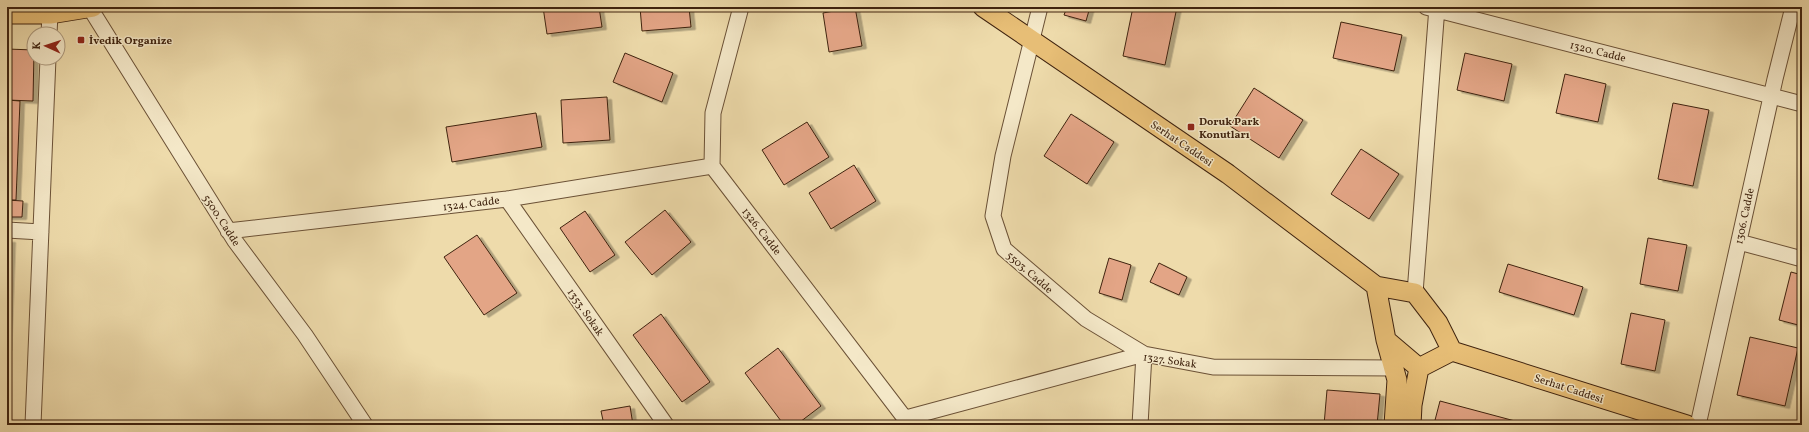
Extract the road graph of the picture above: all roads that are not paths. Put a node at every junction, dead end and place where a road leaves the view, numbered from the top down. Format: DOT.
graph roads {
  1 [pos="93,7"];
  2 [pos="740,7"];
  3 [pos="983,7"];
  4 [pos="1040,7"];
  5 [pos="1793,7"];
  6 [pos="90,8"];
  7 [pos="1433,8"];
  8 [pos="50,11"];
  9 [pos="7,14"];
  10 [pos="49,26"];
  11 [pos="1032,39"];
  12 [pos="48,66"];
  13 [pos="1771,95"];
  14 [pos="1802,104"];
  15 [pos="712,166"];
  16 [pos="507,199"];
  17 [pos="7,230"];
  18 [pos="228,231"];
  19 [pos="41,232"];
  20 [pos="1738,242"];
  21 [pos="1802,259"];
  22 [pos="1376,286"];
  23 [pos="1415,293"];
  24 [pos="1386,340"];
  25 [pos="1452,351"];
  26 [pos="1144,354"];
  27 [pos="1419,368"];
  28 [pos="1396,374"];
  29 [pos="908,422"];
  30 [pos="33,425"];
  31 [pos="365,425"];
  32 [pos="666,425"];
  33 [pos="1140,425"];
  34 [pos="1394,425"];
  35 [pos="1411,425"];
  36 [pos="1686,425"];
  37 [pos="1698,425"];
  1 -- 6 [label="main road"];
  2 -- 15 [label="street"];
  3 -- 11 [label="main road, Serhat Caddesi"];
  4 -- 11 [label="street, 5503. Cadde"];
  5 -- 13 [label="street, 1306. Cadde"];
  6 -- 8 [label="main road"];
  6 -- 18 [label="street, 5500. Cadde"];
  7 -- 13 [label="street, 1320. Cadde"];
  7 -- 23 [label="street"];
  8 -- 9 [label="main road"];
  8 -- 10 [label="street"];
  11 -- 22 [label="main road, Serhat Caddesi"];
  11 -- 26 [label="street, 5503. Cadde"];
  12 -- 19 [label="street"];
  13 -- 14 [label="street, 1320. Cadde"];
  13 -- 20 [label="street, 1306. Cadde"];
  15 -- 16 [label="street, 1324. Cadde"];
  15 -- 29 [label="street, 1326. Cadde"];
  16 -- 18 [label="street, 1324. Cadde"];
  16 -- 32 [label="street, 1353. Sokak"];
  17 -- 19 [label="street"];
  18 -- 31 [label="street, 5500. Cadde"];
  19 -- 30 [label="street"];
  20 -- 21 [label="street"];
  20 -- 37 [label="street, 1306. Cadde"];
  22 -- 23 [label="main road, Serhat Caddesi"];
  22 -- 24 [label="main road"];
  23 -- 25 [label="main road"];
  24 -- 27 [label="main road"];
  24 -- 28 [label="main road"];
  25 -- 27 [label="main road"];
  25 -- 36 [label="main road, Serhat Caddesi"];
  26 -- 28 [label="street, 1327. Sokak"];
  26 -- 29 [label="street, 1327. Sokak"];
  26 -- 33 [label="street"];
  27 -- 35 [label="main road"];
  28 -- 34 [label="main road"];
}
